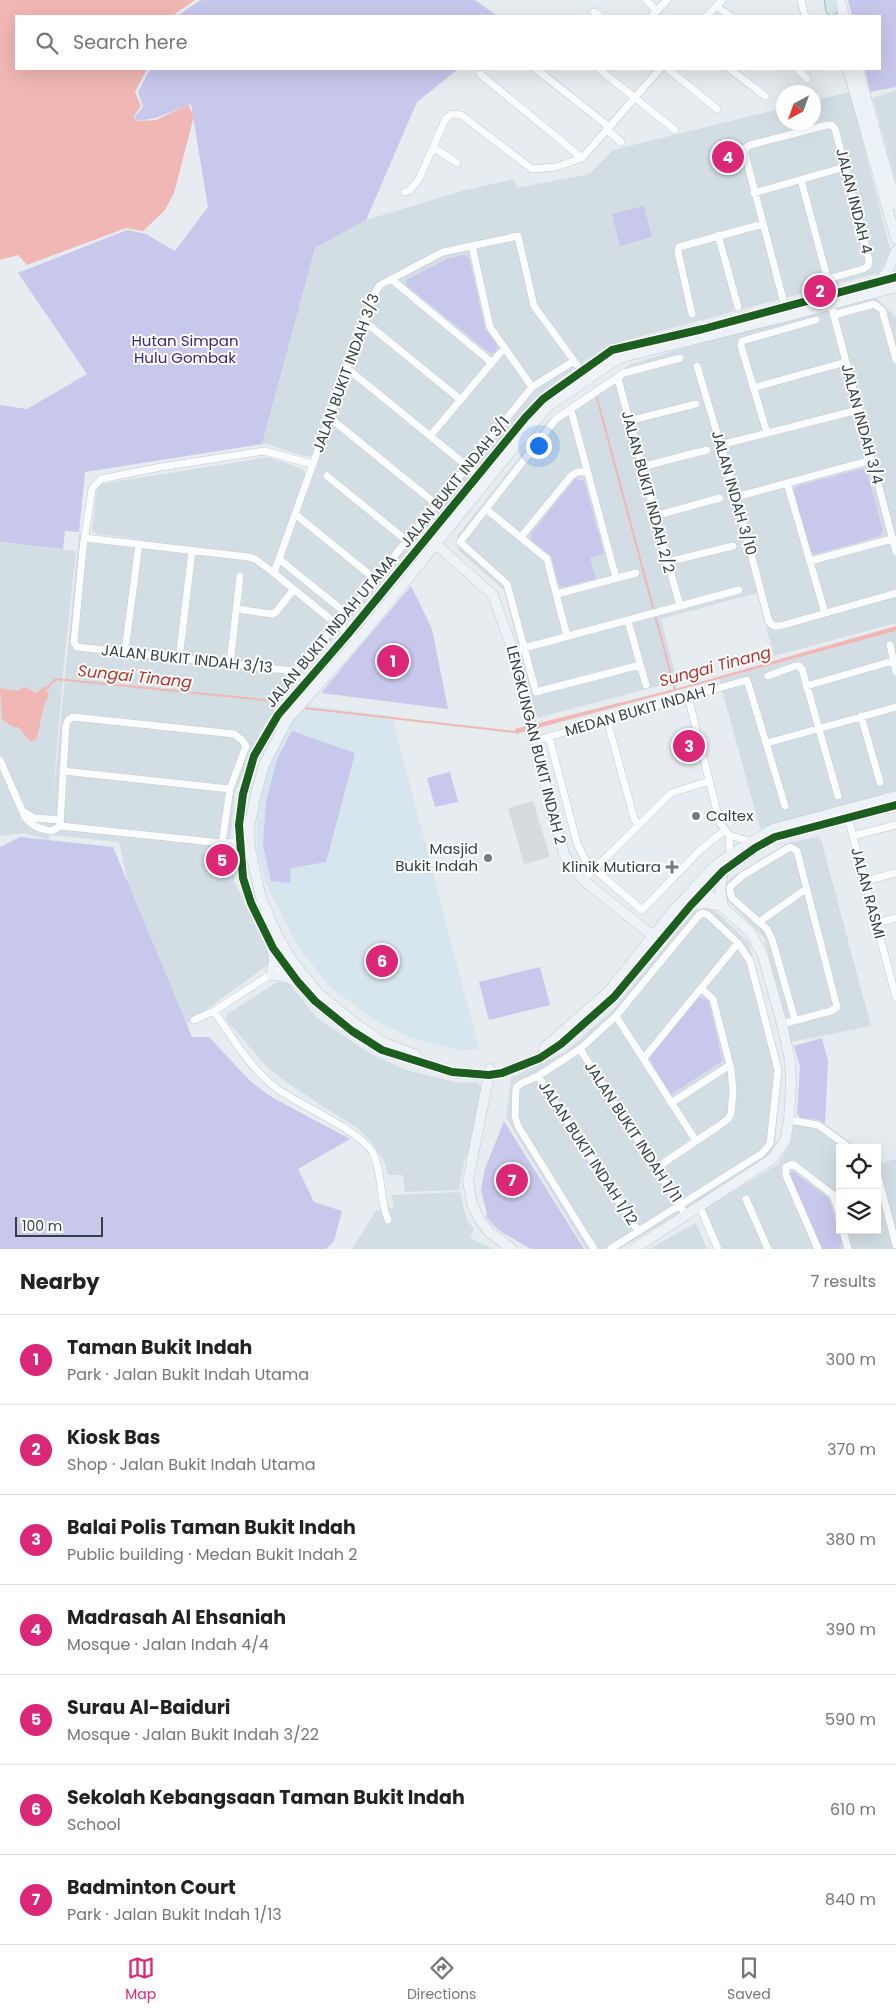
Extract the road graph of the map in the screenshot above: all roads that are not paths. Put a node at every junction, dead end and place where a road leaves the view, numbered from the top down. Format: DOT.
graph roads {
  1 [pos="646,0"];
  2 [pos="667,0"];
  3 [pos="801,0"];
  4 [pos="719,3"];
  5 [pos="833,5"];
  6 [pos="655,14"];
  7 [pos="708,15"];
  8 [pos="729,15"];
  9 [pos="805,15"];
  10 [pos="843,15"];
  11 [pos="537,70"];
  12 [pos="604,70"];
  13 [pos="659,70"];
  14 [pos="669,70"];
  15 [pos="731,70"];
  16 [pos="799,70"];
  17 [pos="848,70"];
  18 [pos="858,70"];
  19 [pos="480,74"];
  20 [pos="807,79"];
  21 [pos="765,96"];
  22 [pos="634,97"];
  23 [pos="717,109"];
  24 [pos="607,128"];
  25 [pos="675,130"];
  26 [pos="621,142"];
  27 [pos="433,147"];
  28 [pos="582,158"];
  29 [pos="458,163"];
  30 [pos="845,168"];
  31 [pos="801,180"];
  32 [pos="404,192"];
  33 [pos="754,193"];
  34 [pos="896,204"];
  35 [pos="763,224"];
  36 [pos="718,235"];
  37 [pos="896,239"];
  38 [pos="472,246"];
  39 [pos="896,251"];
  40 [pos="896,277"];
  41 [pos="391,279"];
  42 [pos="879,287"];
  43 [pos="896,287"];
  44 [pos="896,295"];
  45 [pos="831,305"];
  46 [pos="738,307"];
  47 [pos="787,312"];
  48 [pos="692,314"];
  49 [pos="816,320"];
  50 [pos="364,322"];
  51 [pos="506,349"];
  52 [pos="680,358"];
  53 [pos="896,360"];
  54 [pos="574,361"];
  55 [pos="492,362"];
  56 [pos="846,362"];
  57 [pos="697,366"];
  58 [pos="348,369"];
  59 [pos="584,375"];
  60 [pos="618,379"];
  61 [pos="532,387"];
  62 [pos="753,388"];
  63 [pos="461,400"];
  64 [pos="696,404"];
  65 [pos="570,410"];
  66 [pos="858,410"];
  67 [pos="330,418"];
  68 [pos="628,421"];
  69 [pos="767,433"];
  70 [pos="430,436"];
  71 [pos="720,445"];
  72 [pos="707,450"];
  73 [pos="872,460"];
  74 [pos="312,464"];
  75 [pos="467,466"];
  76 [pos="640,467"];
  77 [pos="588,472"];
  78 [pos="478,475"];
  79 [pos="327,476"];
  80 [pos="787,483"];
  81 [pos="736,497"];
  82 [pos="720,498"];
  83 [pos="436,504"];
  84 [pos="486,509"];
  85 [pos="296,514"];
  86 [pos="654,516"];
  87 [pos="446,530"];
  88 [pos="521,536"];
  89 [pos="85,538"];
  90 [pos="892,539"];
  91 [pos="431,540"];
  92 [pos="407,541"];
  93 [pos="139,544"];
  94 [pos="733,546"];
  95 [pos="192,551"];
  96 [pos="896,552"];
  97 [pos="452,557"];
  98 [pos="424,558"];
  99 [pos="279,560"];
  100 [pos="667,562"];
  101 [pos="810,562"];
  102 [pos="636,572"];
  103 [pos="274,573"];
  104 [pos="240,576"];
  105 [pos="616,578"];
  106 [pos="375,579"];
  107 [pos="294,589"];
  108 [pos="739,590"];
  109 [pos="896,593"];
  110 [pos="557,594"];
  111 [pos="680,606"];
  112 [pos="236,610"];
  113 [pos="824,613"];
  114 [pos="628,621"];
  115 [pos="337,625"];
  116 [pos="348,634"];
  117 [pos="566,636"];
  118 [pos="357,641"];
  119 [pos="890,645"];
  120 [pos="525,649"];
  121 [pos="126,651"];
  122 [pos="513,651"];
  123 [pos="179,659"];
  124 [pos="893,661"];
  125 [pos="230,664"];
  126 [pos="640,665"];
  127 [pos="896,672"];
  128 [pos="768,676"];
  129 [pos="646,684"];
  130 [pos="806,686"];
  131 [pos="688,697"];
  132 [pos="896,707"];
  133 [pos="861,716"];
  134 [pos="607,720"];
  135 [pos="818,728"];
  136 [pos="549,737"];
  137 [pos="534,741"];
  138 [pos="767,743"];
  139 [pos="0,760"];
  140 [pos="63,771"];
  141 [pos="709,781"];
  142 [pos="880,782"];
  143 [pos="230,789"];
  144 [pos="838,796"];
  145 [pos="896,796"];
  146 [pos="896,805"];
  147 [pos="785,806"];
  148 [pos="22,810"];
  149 [pos="847,813"];
  150 [pos="60,823"];
  151 [pos="638,825"];
  152 [pos="896,825"];
  153 [pos="727,832"];
  154 [pos="853,836"];
  155 [pos="751,842"];
  156 [pos="222,843"];
  157 [pos="244,845"];
  158 [pos="730,855"];
  159 [pos="594,869"];
  160 [pos="723,871"];
  161 [pos="896,873"];
  162 [pos="582,880"];
  163 [pos="865,881"];
  164 [pos="702,887"];
  165 [pos="806,888"];
  166 [pos="691,905"];
  167 [pos="723,906"];
  168 [pos="896,918"];
  169 [pos="633,920"];
  170 [pos="759,922"];
  171 [pos="876,923"];
  172 [pos="662,925"];
  173 [pos="657,939"];
  174 [pos="738,943"];
  175 [pos="273,948"];
  176 [pos="639,953"];
  177 [pos="288,963"];
  178 [pos="896,963"];
  179 [pos="888,965"];
  180 [pos="270,975"];
  181 [pos="298,982"];
  182 [pos="701,988"];
  183 [pos="896,998"];
  184 [pos="214,1011"];
  185 [pos="616,1016"];
  186 [pos="194,1020"];
  187 [pos="794,1020"];
  188 [pos="782,1024"];
  189 [pos="580,1050"];
  190 [pos="644,1058"];
  191 [pos="730,1065"];
  192 [pos="490,1072"];
  193 [pos="538,1076"];
  194 [pos="671,1103"];
  195 [pos="789,1120"];
  196 [pos="696,1141"];
  197 [pos="844,1144"];
  198 [pos="656,1168"];
  199 [pos="881,1188"];
  200 [pos="746,1199"];
  201 [pos="836,1204"];
  202 [pos="679,1205"];
  203 [pos="700,1207"];
  204 [pos="686,1215"];
  205 [pos="388,1220"];
  206 [pos="638,1231"];
  207 [pos="844,1234"];
  208 [pos="896,1245"];
  209 [pos="509,1248"];
  210 [pos="594,1249"];
  211 [pos="610,1249"];
  212 [pos="634,1249"];
  213 [pos="718,1249"];
  214 [pos="768,1249"];
  215 [pos="818,1249"];
  216 [pos="848,1249"];
  1 -- 6 [label="street"];
  2 -- 6 [label="street"];
  3 -- 9 [label="street"];
  4 -- 7 [label="street"];
  4 -- 8 [label="street"];
  5 -- 10 [label="street"];
  11 -- 24 [label="street"];
  12 -- 22 [label="street"];
  13 -- 22 [label="street"];
  14 -- 23 [label="street"];
  15 -- 21 [label="street"];
  16 -- 20 [label="street"];
  17 -- 37 [label="street"];
  18 -- 34 [label="street"];
  19 -- 28 [label="street"];
  22 -- 24 [label="street"];
  22 -- 25 [label="street"];
  24 -- 26 [label="street"];
  24 -- 28 [label="street"];
  27 -- 28 [label="street"];
  27 -- 29 [label="street"];
  27 -- 32 [label="street"];
  30 -- 31 [label="street"];
  30 -- 31 [label="street, JALAN INDAH 4"];
  30 -- 33 [label="street, JALAN INDAH 4"];
  31 -- 33 [label="street"];
  33 -- 35 [label="street"];
  35 -- 36 [label="street"];
  35 -- 47 [label="street"];
  36 -- 46 [label="street"];
  36 -- 48 [label="street"];
  38 -- 41 [label="street, JALAN BUKIT INDAH 3/3"];
  38 -- 51 [label="street"];
  38 -- 54 [label="street, JALAN BUKIT INDAH 3/3"];
  39 -- 42 [label="street"];
  40 -- 42 [label="street, JALAN BUKIT INDAH UTAMA"];
  41 -- 50 [label="street, JALAN BUKIT INDAH 3/3"];
  41 -- 55 [label="street"];
  42 -- 43 [label="street, JALAN BUKIT INDAH UTAMA"];
  42 -- 44 [label="street"];
  42 -- 45 [label="street, JALAN BUKIT INDAH UTAMA"];
  45 -- 47 [label="street, JALAN BUKIT INDAH UTAMA"];
  45 -- 53 [label="street"];
  45 -- 56 [label="street, JALAN INDAH 3/4"];
  47 -- 59 [label="street, JALAN BUKIT INDAH UTAMA"];
  49 -- 62 [label="street"];
  50 -- 58 [label="street, JALAN BUKIT INDAH 3/3"];
  50 -- 63 [label="street"];
  51 -- 55 [label="street"];
  51 -- 61 [label="street"];
  52 -- 60 [label="street"];
  54 -- 59 [label="street"];
  54 -- 61 [label="street, JALAN BUKIT INDAH 3/1"];
  55 -- 63 [label="street"];
  56 -- 62 [label="street"];
  56 -- 66 [label="street, JALAN INDAH 3/4"];
  57 -- 71 [label="street, JALAN INDAH 3/10"];
  58 -- 67 [label="street, JALAN BUKIT INDAH 3/3"];
  58 -- 70 [label="street"];
  59 -- 78 [label="street, JALAN BUKIT INDAH UTAMA"];
  59 -- 87 [label="street, JALAN BUKIT INDAH UTAMA"];
  60 -- 65 [label="street"];
  60 -- 68 [label="street, JALAN BUKIT INDAH 2/2"];
  61 -- 75 [label="street, JALAN BUKIT INDAH 3/1"];
  62 -- 69 [label="street"];
  63 -- 70 [label="street"];
  64 -- 68 [label="street"];
  65 -- 77 [label="street"];
  65 -- 84 [label="street"];
  66 -- 69 [label="street"];
  66 -- 73 [label="street, JALAN INDAH 3/4"];
  67 -- 74 [label="street, JALAN BUKIT INDAH 3/3"];
  67 -- 83 [label="street"];
  68 -- 76 [label="street, JALAN BUKIT INDAH 2/2"];
  69 -- 71 [label="street"];
  70 -- 75 [label="street"];
  71 -- 81 [label="street, JALAN INDAH 3/10"];
  72 -- 76 [label="street"];
  73 -- 80 [label="street"];
  73 -- 90 [label="street, JALAN INDAH 3/4"];
  74 -- 85 [label="street, JALAN BUKIT INDAH 3/3"];
  74 -- 89 [label="street"];
  75 -- 78 [label="street"];
  75 -- 83 [label="street, JALAN BUKIT INDAH 3/1"];
  76 -- 86 [label="street, JALAN BUKIT INDAH 2/2"];
  77 -- 88 [label="street"];
  77 -- 105 [label="street"];
  78 -- 91 [label="street, JALAN BUKIT INDAH UTAMA"];
  79 -- 92 [label="street"];
  80 -- 81 [label="street"];
  80 -- 101 [label="street"];
  81 -- 113 [label="street, JALAN INDAH 3/10"];
  82 -- 86 [label="street"];
  83 -- 92 [label="street, JALAN BUKIT INDAH 3/1"];
  84 -- 88 [label="street"];
  84 -- 120 [label="street"];
  85 -- 99 [label="street, JALAN BUKIT INDAH 3/3"];
  85 -- 106 [label="street"];
  86 -- 100 [label="street, JALAN BUKIT INDAH 2/2"];
  87 -- 91 [label="street, JALAN BUKIT INDAH UTAMA"];
  87 -- 97 [label="street"];
  88 -- 110 [label="street"];
  89 -- 93 [label="street"];
  89 -- 121 [label="street, JALAN BUKIT INDAH 3/13"];
  90 -- 96 [label="street, JALAN INDAH 3/4"];
  90 -- 101 [label="street"];
  91 -- 97 [label="street, LENGKUNGAN BUKIT INDAH 2"];
  91 -- 98 [label="street, JALAN BUKIT INDAH UTAMA"];
  91 -- 116 [label="street, JALAN BUKIT INDAH UTAMA"];
  92 -- 106 [label="street, JALAN BUKIT INDAH 3/1"];
  93 -- 95 [label="street"];
  93 -- 121 [label="street"];
  94 -- 100 [label="street"];
  95 -- 103 [label="street"];
  95 -- 123 [label="street"];
  97 -- 98 [label="street"];
  97 -- 122 [label="street, LENGKUNGAN BUKIT INDAH 2"];
  98 -- 118 [label="street, JALAN BUKIT INDAH UTAMA"];
  99 -- 103 [label="street, JALAN BUKIT INDAH 3/3"];
  99 -- 106 [label="street, JALAN BUKIT INDAH 3/1"];
  100 -- 111 [label="street, JALAN BUKIT INDAH 2/2"];
  101 -- 113 [label="street"];
  102 -- 105 [label="street"];
  103 -- 107 [label="street"];
  104 -- 112 [label="street"];
  105 -- 110 [label="street"];
  107 -- 112 [label="street"];
  107 -- 115 [label="street"];
  108 -- 111 [label="street"];
  109 -- 113 [label="street"];
  110 -- 117 [label="street"];
  111 -- 114 [label="street"];
  112 -- 125 [label="street"];
  114 -- 117 [label="street"];
  114 -- 126 [label="street"];
  115 -- 116 [label="street"];
  115 -- 125 [label="street, JALAN BUKIT INDAH 3/13"];
  116 -- 118 [label="street"];
  116 -- 157 [label="street, JALAN BUKIT INDAH UTAMA"];
  117 -- 120 [label="street"];
  118 -- 157 [label="street, JALAN BUKIT INDAH UTAMA"];
  119 -- 124 [label="street"];
  120 -- 122 [label="street"];
  120 -- 126 [label="street"];
  121 -- 123 [label="street, JALAN BUKIT INDAH 3/13"];
  122 -- 137 [label="street, LENGKUNGAN BUKIT INDAH 2"];
  123 -- 125 [label="street, JALAN BUKIT INDAH 3/13"];
  124 -- 127 [label="street"];
  124 -- 130 [label="street"];
  126 -- 129 [label="street"];
  128 -- 130 [label="street"];
  130 -- 135 [label="street"];
  131 -- 134 [label="street, MEDAN BUKIT INDAH 7"];
  131 -- 138 [label="street, MEDAN BUKIT INDAH 7"];
  131 -- 141 [label="street"];
  132 -- 133 [label="street"];
  133 -- 135 [label="street"];
  133 -- 142 [label="street"];
  134 -- 136 [label="street, MEDAN BUKIT INDAH 7"];
  134 -- 151 [label="street"];
  135 -- 138 [label="street"];
  135 -- 144 [label="street"];
  136 -- 137 [label="street, MEDAN BUKIT INDAH 7"];
  136 -- 159 [label="street"];
  137 -- 162 [label="street, LENGKUNGAN BUKIT INDAH 2"];
  138 -- 147 [label="street"];
  139 -- 148 [label="street"];
  140 -- 143 [label="street"];
  140 -- 143 [label="street"];
  140 -- 150 [label="street"];
  141 -- 151 [label="street"];
  141 -- 153 [label="street"];
  143 -- 156 [label="street"];
  145 -- 149 [label="street, JALAN BUKIT INDAH UTAMA"];
  146 -- 149 [label="street, JALAN BUKIT INDAH UTAMA"];
  148 -- 150 [label="street"];
  148 -- 150 [label="street"];
  149 -- 154 [label="street, JALAN RASMI"];
  149 -- 155 [label="street, JALAN BUKIT INDAH UTAMA"];
  149 -- 160 [label="street, JALAN BUKIT INDAH UTAMA"];
  150 -- 156 [label="street"];
  151 -- 159 [label="street"];
  152 -- 154 [label="street"];
  153 -- 155 [label="street"];
  153 -- 158 [label="street"];
  153 -- 159 [label="street"];
  154 -- 163 [label="street, JALAN RASMI"];
  155 -- 158 [label="street, JALAN BUKIT INDAH UTAMA"];
  156 -- 157 [label="street"];
  157 -- 175 [label="street, JALAN BUKIT INDAH UTAMA"];
  157 -- 177 [label="street, JALAN BUKIT INDAH UTAMA"];
  158 -- 164 [label="street, JALAN BUKIT INDAH UTAMA"];
  159 -- 162 [label="street"];
  160 -- 164 [label="street, JALAN BUKIT INDAH UTAMA"];
  160 -- 167 [label="street"];
  161 -- 163 [label="street"];
  162 -- 169 [label="street, LENGKUNGAN BUKIT INDAH 2"];
  163 -- 171 [label="street, JALAN RASMI"];
  164 -- 166 [label="street, JALAN BUKIT INDAH UTAMA"];
  164 -- 167 [label="street"];
  164 -- 172 [label="street, JALAN BUKIT INDAH UTAMA"];
  165 -- 170 [label="street"];
  165 -- 170 [label="street"];
  165 -- 187 [label="street"];
  166 -- 167 [label="street"];
  166 -- 173 [label="street, JALAN BUKIT INDAH UTAMA"];
  167 -- 188 [label="street"];
  168 -- 171 [label="street"];
  169 -- 172 [label="street"];
  169 -- 173 [label="street, LENGKUNGAN BUKIT INDAH 2"];
  169 -- 176 [label="street"];
  170 -- 187 [label="street"];
  171 -- 179 [label="street, JALAN RASMI"];
  172 -- 173 [label="street, JALAN BUKIT INDAH UTAMA"];
  173 -- 176 [label="street, JALAN BUKIT INDAH UTAMA"];
  173 -- 192 [label="street, JALAN BUKIT INDAH UTAMA"];
  174 -- 182 [label="street"];
  174 -- 185 [label="street"];
  174 -- 202 [label="street"];
  175 -- 177 [label="street, JALAN BUKIT INDAH UTAMA"];
  175 -- 180 [label="street"];
  176 -- 192 [label="street, JALAN BUKIT INDAH UTAMA"];
  177 -- 180 [label="street"];
  177 -- 181 [label="street, JALAN BUKIT INDAH UTAMA"];
  177 -- 192 [label="street, JALAN BUKIT INDAH UTAMA"];
  178 -- 179 [label="street"];
  179 -- 183 [label="street, JALAN RASMI"];
  180 -- 181 [label="street"];
  180 -- 184 [label="street"];
  181 -- 192 [label="street, JALAN BUKIT INDAH UTAMA"];
  182 -- 190 [label="street"];
  182 -- 191 [label="street"];
  184 -- 186 [label="street"];
  184 -- 205 [label="street"];
  185 -- 189 [label="street"];
  185 -- 190 [label="street"];
  187 -- 188 [label="street"];
  188 -- 195 [label="street"];
  189 -- 193 [label="street"];
  189 -- 198 [label="street, JALAN BUKIT INDAH 1/11"];
  190 -- 194 [label="street"];
  191 -- 194 [label="street"];
  191 -- 196 [label="street"];
  192 -- 209 [label="street"];
  193 -- 206 [label="street, JALAN BUKIT INDAH 1/12"];
  193 -- 210 [label="street"];
  194 -- 196 [label="street"];
  195 -- 197 [label="street"];
  195 -- 203 [label="street"];
  196 -- 198 [label="street"];
  198 -- 202 [label="street, JALAN BUKIT INDAH 1/11"];
  199 -- 208 [label="street"];
  200 -- 214 [label="street"];
  201 -- 215 [label="street"];
  202 -- 204 [label="street, JALAN BUKIT INDAH 1/11"];
  202 -- 206 [label="street"];
  203 -- 204 [label="street"];
  203 -- 213 [label="street"];
  204 -- 212 [label="street"];
  206 -- 211 [label="street"];
  207 -- 216 [label="street"];
}
